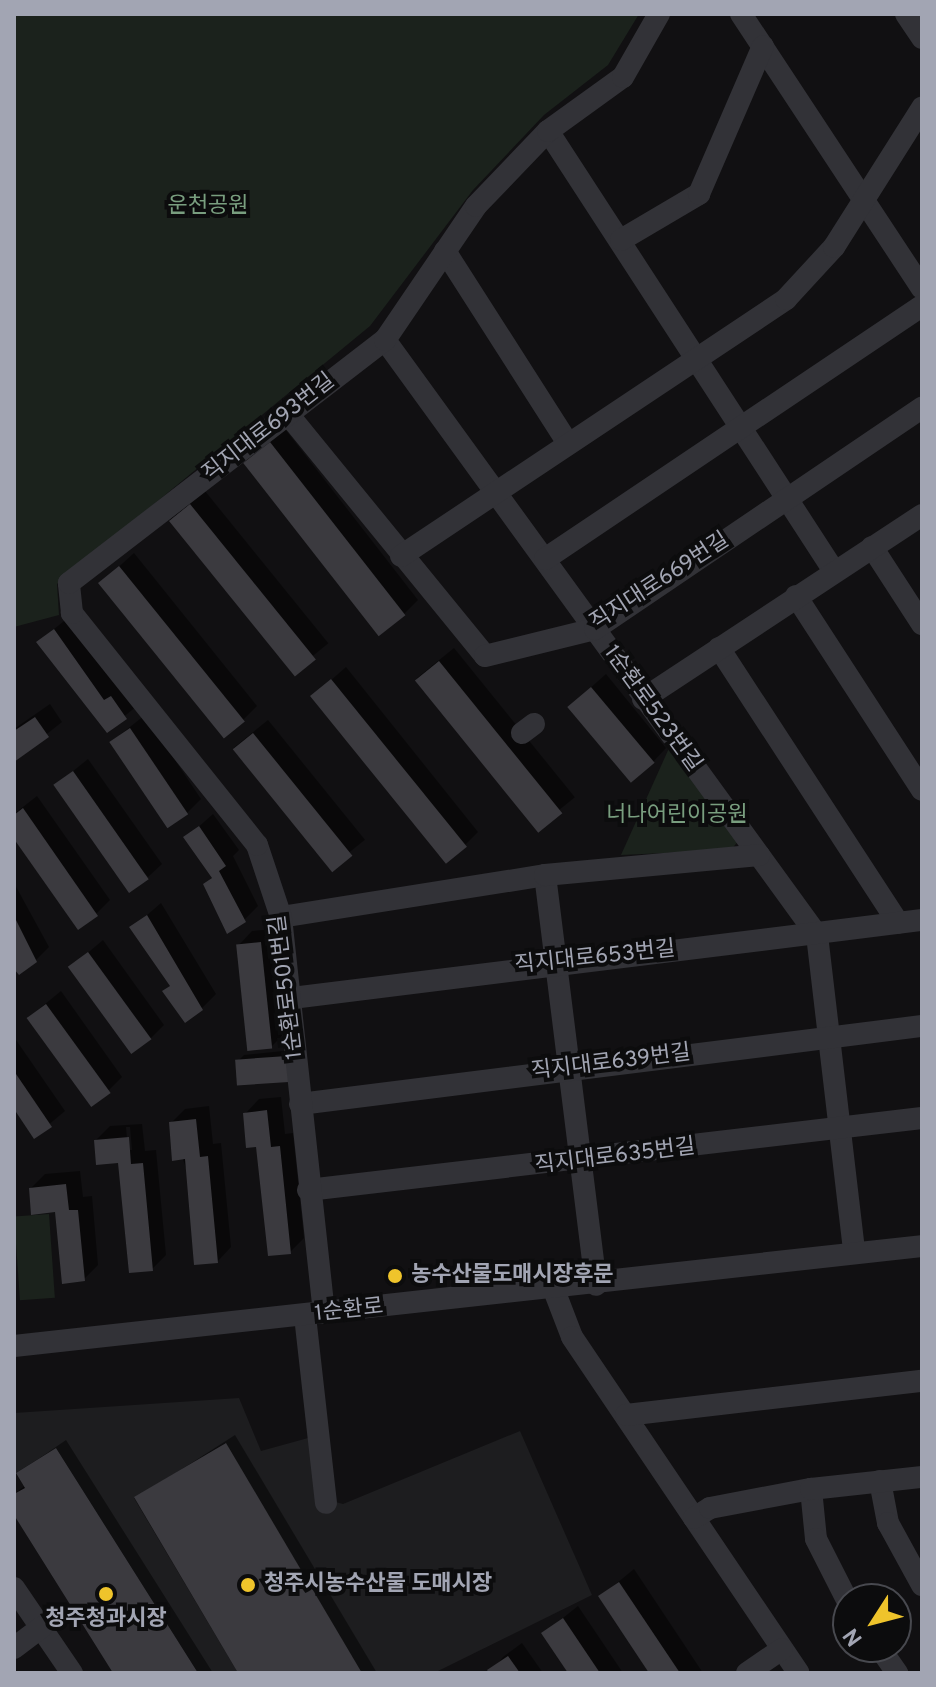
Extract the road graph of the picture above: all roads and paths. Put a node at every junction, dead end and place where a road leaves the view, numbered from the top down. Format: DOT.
graph roads {
  1 [pos="659,14"];
  2 [pos="741,14"];
  3 [pos="906,14"];
  4 [pos="922,38"];
  5 [pos="763,46"];
  6 [pos="922,108"];
  7 [pos="548,131"];
  8 [pos="864,198"];
  9 [pos="621,240"];
  10 [pos="445,251"];
  11 [pos="922,288"];
  12 [pos="922,306"];
  13 [pos="385,340"];
  14 [pos="696,359"];
  15 [pos="922,408"];
  16 [pos="287,413"];
  17 [pos="741,430"];
  18 [pos="568,443"];
  19 [pos="495,490"];
  20 [pos="785,498"];
  21 [pos="922,515"];
  22 [pos="872,547"];
  23 [pos="401,556"];
  24 [pos="545,559"];
  25 [pos="834,571"];
  26 [pos="69,583"];
  27 [pos="796,596"];
  28 [pos="922,624"];
  29 [pos="595,629"];
  30 [pos="719,648"];
  31 [pos="643,699"];
  32 [pos="922,790"];
  33 [pos="759,855"];
  34 [pos="545,875"];
  35 [pos="281,917"];
  36 [pos="922,920"];
  37 [pos="898,923"];
  38 [pos="817,935"];
  39 [pos="555,961"];
  40 [pos="292,998"];
  41 [pos="922,1026"];
  42 [pos="830,1037"];
  43 [pos="569,1068"];
  44 [pos="300,1104"];
  45 [pos="922,1118"];
  46 [pos="840,1128"];
  47 [pos="581,1162"];
  48 [pos="308,1190"];
  49 [pos="922,1246"];
  50 [pos="854,1252"];
  51 [pos="596,1285"];
  52 [pos="554,1290"];
  53 [pos="314,1314"];
  54 [pos="14,1346"];
  55 [pos="922,1381"];
  56 [pos="626,1415"];
  57 [pos="922,1477"];
  58 [pos="880,1481"];
  59 [pos="811,1489"];
  60 [pos="326,1503"];
  61 [pos="694,1518"];
  62 [pos="838,1583"];
  63 [pos="922,1585"];
  64 [pos="14,1588"];
  65 [pos="41,1628"];
  66 [pos="14,1648"];
  67 [pos="782,1649"];
  68 [pos="72,1673"];
  69 [pos="747,1673"];
  70 [pos="799,1673"];
  1 -- 7 [label="street, 직지대로693번길"];
  2 -- 5 [label="street"];
  3 -- 4 [label="street"];
  5 -- 8 [label="street"];
  5 -- 9 [label="street"];
  6 -- 8 [label="street"];
  7 -- 9 [label="street"];
  7 -- 10 [label="street, 직지대로693번길"];
  8 -- 11 [label="street"];
  8 -- 14 [label="street"];
  9 -- 14 [label="street"];
  10 -- 13 [label="street, 직지대로693번길"];
  10 -- 18 [label="street"];
  12 -- 17 [label="street"];
  13 -- 16 [label="street, 직지대로693번길"];
  13 -- 19 [label="street, 1순환로523번길"];
  14 -- 17 [label="street"];
  14 -- 18 [label="street"];
  15 -- 20 [label="street, 직지대로669번길"];
  16 -- 23 [label="street, 직지대로669번길"];
  16 -- 26 [label="street, 직지대로693번길"];
  17 -- 20 [label="street"];
  17 -- 24 [label="street"];
  18 -- 19 [label="street"];
  19 -- 23 [label="street"];
  19 -- 24 [label="street, 1순환로523번길"];
  20 -- 25 [label="street"];
  20 -- 29 [label="street, 직지대로669번길"];
  21 -- 22 [label="street"];
  22 -- 25 [label="street"];
  22 -- 28 [label="street"];
  23 -- 29 [label="street, 직지대로669번길"];
  24 -- 29 [label="street, 1순환로523번길"];
  25 -- 27 [label="street"];
  26 -- 35 [label="street, 1순환로501번길"];
  27 -- 30 [label="street"];
  27 -- 32 [label="street"];
  29 -- 31 [label="street, 1순환로523번길"];
  30 -- 31 [label="street"];
  30 -- 37 [label="street"];
  31 -- 33 [label="street, 1순환로523번길"];
  33 -- 34 [label="street"];
  33 -- 38 [label="street, 1순환로523번길"];
  34 -- 35 [label="street"];
  34 -- 39 [label="street"];
  35 -- 40 [label="street, 1순환로501번길"];
  36 -- 37 [label="street, 직지대로653번길"];
  37 -- 38 [label="street, 직지대로653번길"];
  38 -- 39 [label="street, 직지대로653번길"];
  38 -- 42 [label="street, 1순환로523번길"];
  39 -- 40 [label="street, 직지대로653번길"];
  39 -- 43 [label="street"];
  40 -- 44 [label="street, 1순환로501번길"];
  41 -- 42 [label="street, 직지대로639번길"];
  42 -- 43 [label="street, 직지대로639번길"];
  42 -- 46 [label="street, 1순환로523번길"];
  43 -- 44 [label="street, 직지대로639번길"];
  43 -- 47 [label="street"];
  44 -- 48 [label="street, 1순환로501번길"];
  45 -- 46 [label="street, 직지대로635번길"];
  46 -- 47 [label="street, 직지대로635번길"];
  46 -- 50 [label="street, 1순환로523번길"];
  47 -- 48 [label="street, 직지대로635번길"];
  47 -- 51 [label="street"];
  48 -- 53 [label="street, 1순환로501번길"];
  49 -- 50 [label="street, 1순환로"];
  50 -- 51 [label="street, 1순환로"];
  51 -- 52 [label="street, 1순환로"];
  52 -- 53 [label="street, 1순환로"];
  52 -- 56 [label="street"];
  53 -- 54 [label="street, 1순환로"];
  53 -- 60 [label="street, 1순환로501번길"];
  55 -- 56 [label="street"];
  56 -- 61 [label="street"];
  57 -- 58 [label="street"];
  58 -- 59 [label="street"];
  58 -- 63 [label="street"];
  59 -- 61 [label="street"];
  59 -- 62 [label="street"];
  61 -- 67 [label="street"];
  64 -- 65 [label="street"];
  65 -- 66 [label="street"];
  65 -- 68 [label="street"];
  67 -- 69 [label="street"];
  67 -- 70 [label="street"];
}
